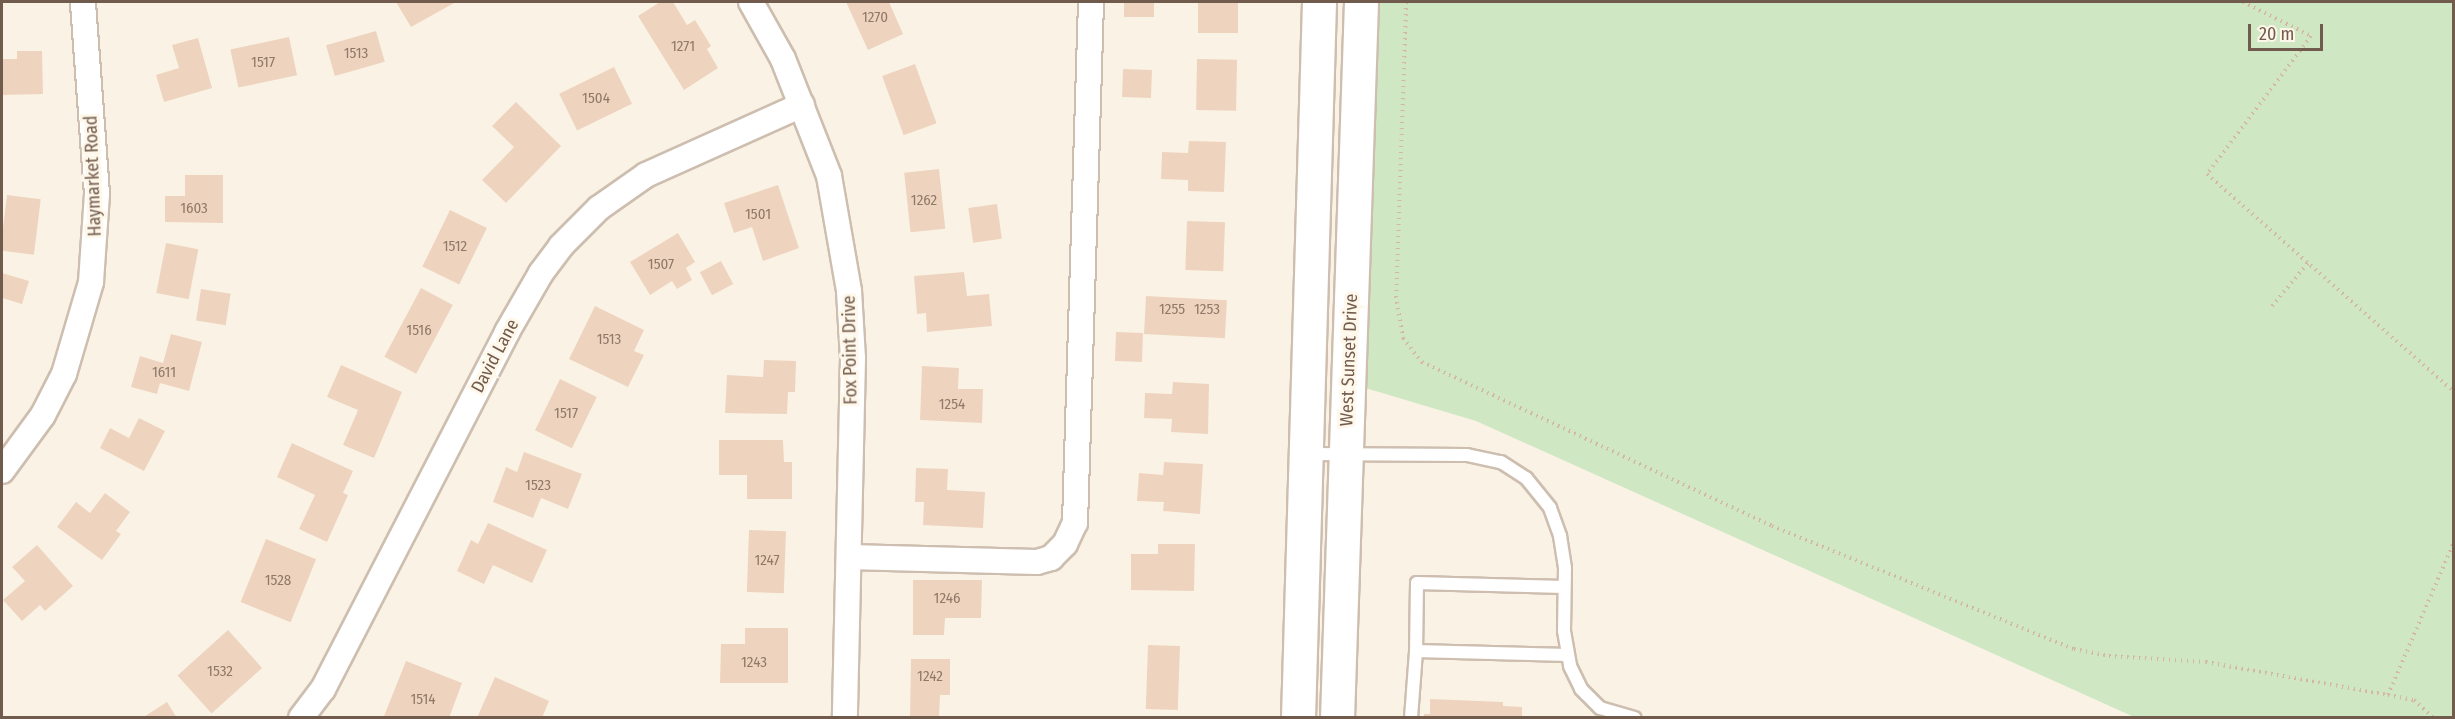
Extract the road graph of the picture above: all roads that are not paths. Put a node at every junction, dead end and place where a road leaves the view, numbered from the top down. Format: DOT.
graph roads {
  1 [pos="82,2"];
  2 [pos="751,2"];
  3 [pos="1091,2"];
  4 [pos="1319,2"];
  5 [pos="1361,2"];
  6 [pos="802,105"];
  7 [pos="1346,453"];
  8 [pos="1306,454"];
  9 [pos="2,471"];
  10 [pos="849,557"];
  11 [pos="1564,587"];
  12 [pos="1416,651"];
  13 [pos="1568,655"];
  14 [pos="1598,713"];
  15 [pos="302,717"];
  16 [pos="845,717"];
  17 [pos="1298,717"];
  18 [pos="1337,717"];
  19 [pos="1411,717"];
  20 [pos="1635,717"];
  1 -- 9 [label="street, Haymarket Road"];
  2 -- 6 [label="street, Fox Point Drive"];
  3 -- 10 [label="street"];
  4 -- 8 [label="main road"];
  5 -- 7 [label="main road, West Sunset Drive"];
  6 -- 10 [label="street, Fox Point Drive"];
  6 -- 15 [label="street, David Lane"];
  7 -- 8 [label="lane"];
  7 -- 11 [label="lane"];
  7 -- 18 [label="main road, West Sunset Drive"];
  8 -- 17 [label="main road"];
  10 -- 16 [label="street, Fox Point Drive"];
  11 -- 12 [label="lane"];
  11 -- 13 [label="lane"];
  12 -- 13 [label="lane"];
  12 -- 19 [label="lane"];
  13 -- 14 [label="lane"];
  14 -- 20 [label="lane"];
}
